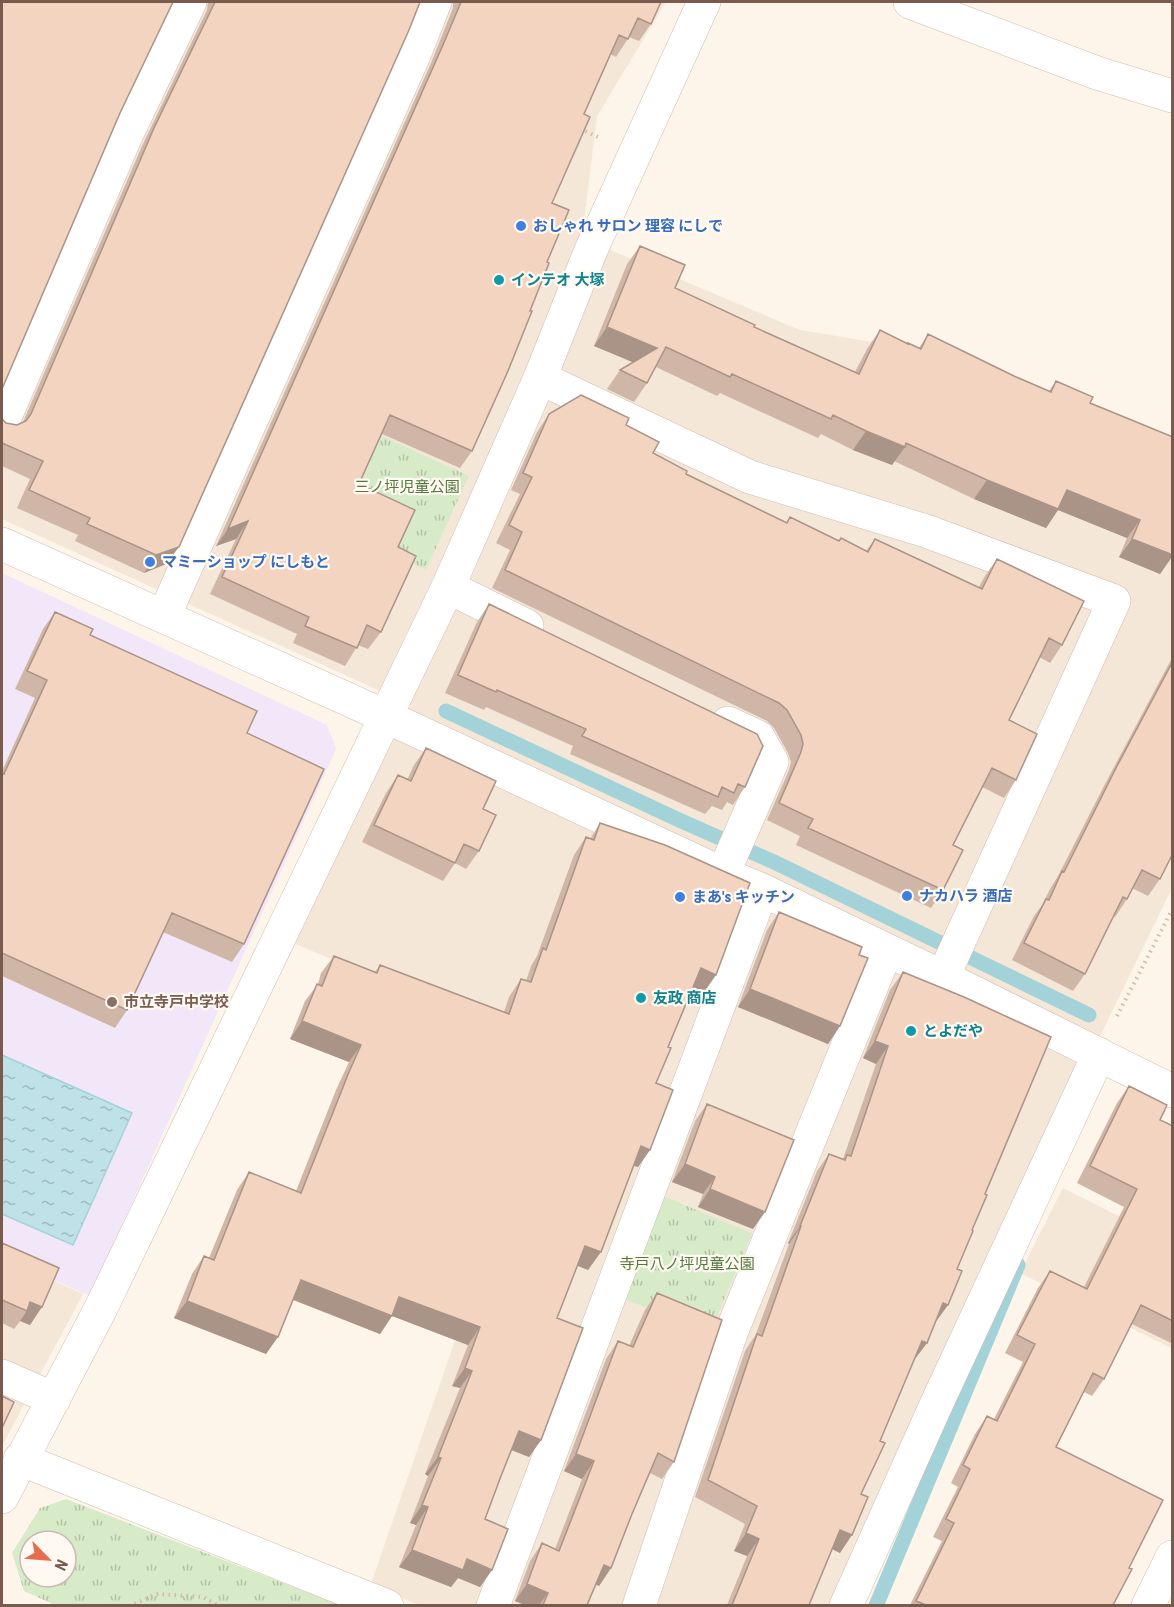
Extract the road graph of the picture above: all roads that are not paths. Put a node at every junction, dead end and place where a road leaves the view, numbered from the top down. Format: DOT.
graph roads {
  1 [pos="190,2"];
  2 [pos="435,2"];
  3 [pos="704,2"];
  4 [pos="910,2"];
  5 [pos="1173,96"];
  6 [pos="540,378"];
  7 [pos="2,424"];
  8 [pos="2,544"];
  9 [pos="448,587"];
  10 [pos="164,616"];
  11 [pos="555,639"];
  12 [pos="704,711"];
  13 [pos="385,716"];
  14 [pos="723,874"];
  15 [pos="762,890"];
  16 [pos="886,951"];
  17 [pos="943,976"];
  18 [pos="1099,1054"];
  19 [pos="1173,1091"];
  20 [pos="2,1376"];
  21 [pos="54,1399"];
  22 [pos="20,1459"];
  23 [pos="2,1497"];
  24 [pos="1173,1557"];
  25 [pos="387,1605"];
  26 [pos="493,1605"];
  27 [pos="639,1605"];
  28 [pos="846,1605"];
  29 [pos="1148,1605"];
  1 -- 7 [label="street"];
  2 -- 10 [label="street"];
  3 -- 6 [label="street"];
  4 -- 5 [label="street"];
  6 -- 9 [label="street"];
  6 -- 17 [label="street"];
  8 -- 10 [label="street"];
  9 -- 11 [label="street"];
  9 -- 13 [label="street"];
  10 -- 13 [label="street"];
  12 -- 14 [label="street"];
  13 -- 14 [label="street"];
  13 -- 21 [label="street"];
  14 -- 15 [label="street"];
  15 -- 16 [label="street"];
  15 -- 26 [label="street"];
  16 -- 17 [label="street"];
  16 -- 27 [label="street"];
  17 -- 18 [label="street"];
  18 -- 19 [label="street"];
  18 -- 28 [label="street"];
  20 -- 21 [label="street"];
  21 -- 22 [label="street"];
  22 -- 23 [label="street"];
  22 -- 25 [label="street"];
  24 -- 29 [label="street"];
}
